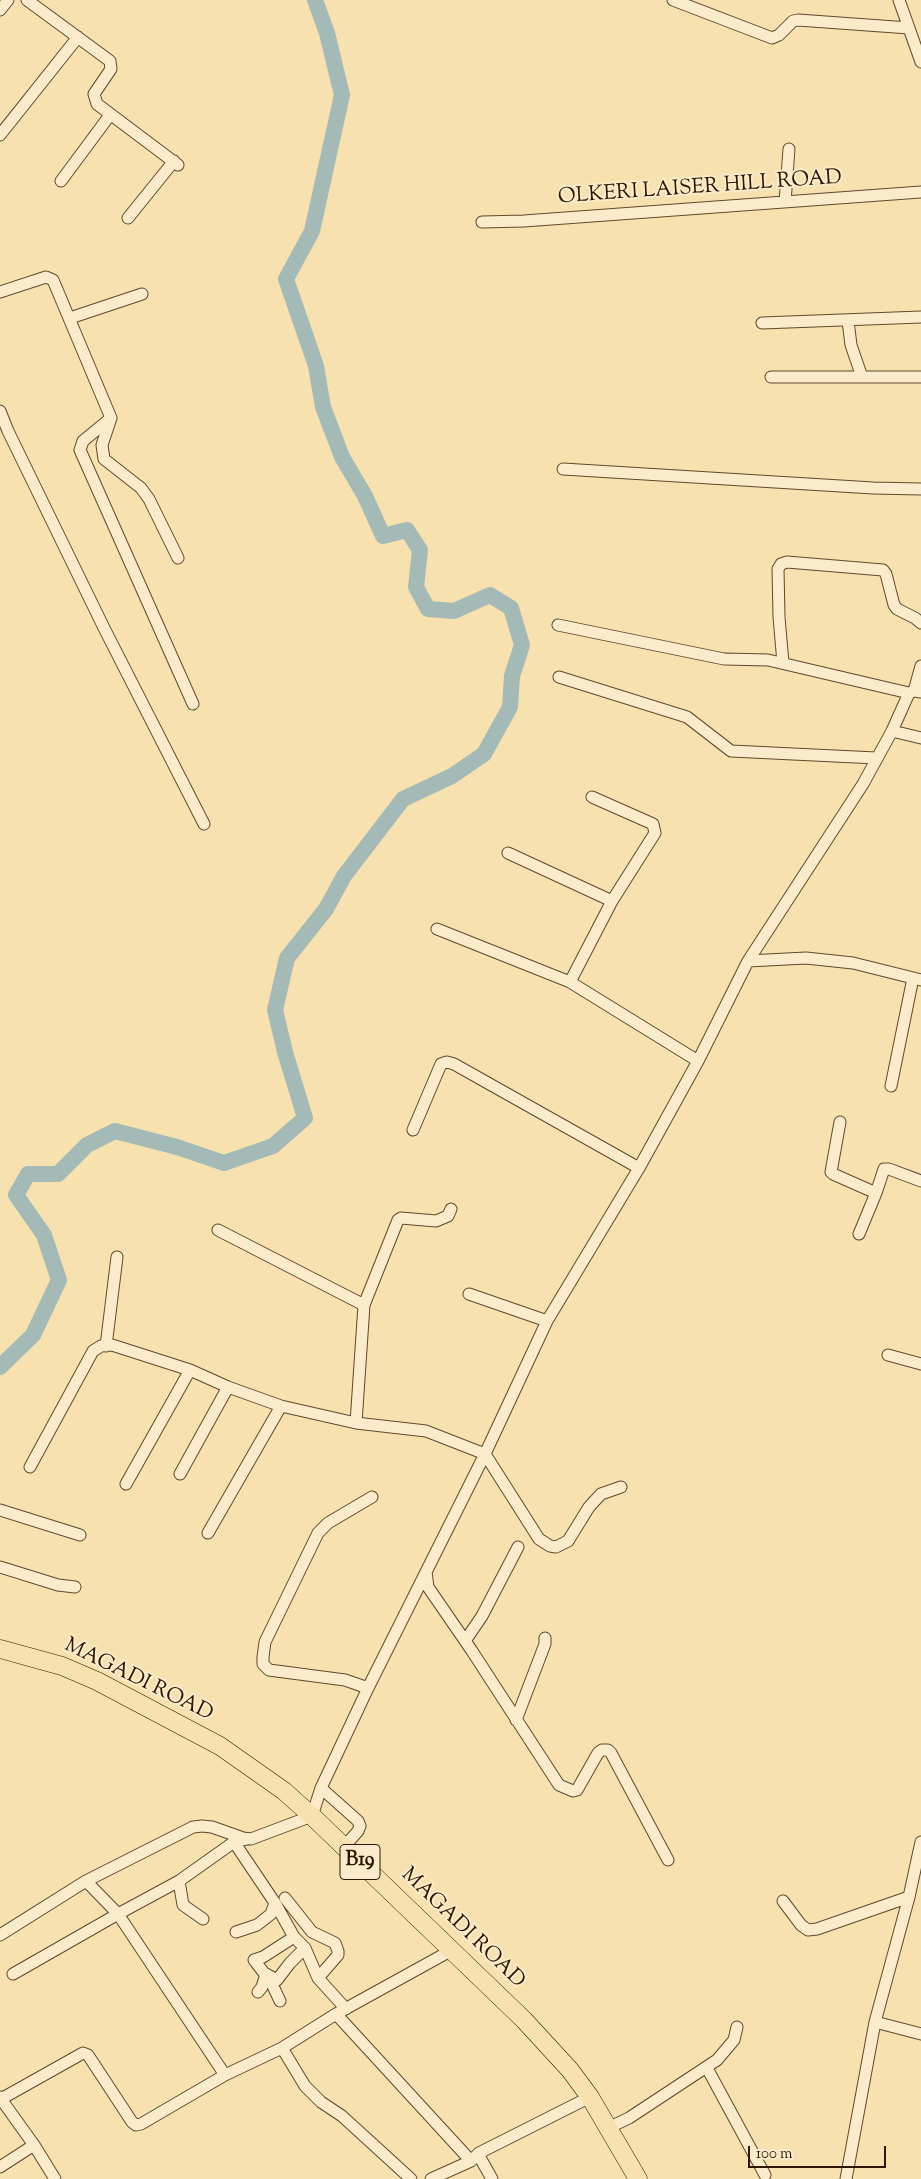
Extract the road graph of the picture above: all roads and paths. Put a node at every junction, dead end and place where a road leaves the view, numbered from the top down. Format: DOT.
graph roads {
  1 [pos="8,0"];
  2 [pos="27,0"];
  3 [pos="674,0"];
  4 [pos="899,0"];
  5 [pos="0,10"];
  6 [pos="909,28"];
  7 [pos="78,37"];
  8 [pos="921,62"];
  9 [pos="110,115"];
  10 [pos="0,135"];
  11 [pos="789,149"];
  12 [pos="61,181"];
  13 [pos="921,192"];
  14 [pos="785,202"];
  15 [pos="128,218"];
  16 [pos="482,222"];
  17 [pos="0,292"];
  18 [pos="142,294"];
  19 [pos="921,317"];
  20 [pos="70,318"];
  21 [pos="848,321"];
  22 [pos="762,323"];
  23 [pos="770,377"];
  24 [pos="862,377"];
  25 [pos="921,377"];
  26 [pos="0,411"];
  27 [pos="111,418"];
  28 [pos="563,469"];
  29 [pos="921,489"];
  30 [pos="178,558"];
  31 [pos="921,623"];
  32 [pos="558,625"];
  33 [pos="783,664"];
  34 [pos="921,666"];
  35 [pos="559,677"];
  36 [pos="915,692"];
  37 [pos="192,704"];
  38 [pos="892,731"];
  39 [pos="921,738"];
  40 [pos="876,758"];
  41 [pos="592,797"];
  42 [pos="204,824"];
  43 [pos="508,853"];
  44 [pos="612,901"];
  45 [pos="437,929"];
  46 [pos="748,961"];
  47 [pos="917,979"];
  48 [pos="570,982"];
  49 [pos="698,1061"];
  50 [pos="890,1086"];
  51 [pos="840,1122"];
  52 [pos="413,1130"];
  53 [pos="639,1168"];
  54 [pos="921,1181"];
  55 [pos="876,1193"];
  56 [pos="451,1209"];
  57 [pos="218,1230"];
  58 [pos="859,1234"];
  59 [pos="116,1257"];
  60 [pos="469,1294"];
  61 [pos="364,1305"];
  62 [pos="547,1321"];
  63 [pos="106,1346"];
  64 [pos="888,1355"];
  65 [pos="921,1364"];
  66 [pos="190,1370"];
  67 [pos="228,1387"];
  68 [pos="281,1406"];
  69 [pos="356,1423"];
  70 [pos="485,1454"];
  71 [pos="30,1468"];
  72 [pos="180,1474"];
  73 [pos="126,1484"];
  74 [pos="621,1487"];
  75 [pos="372,1497"];
  76 [pos="0,1510"];
  77 [pos="208,1532"];
  78 [pos="80,1535"];
  79 [pos="518,1547"];
  80 [pos="0,1567"];
  81 [pos="426,1572"];
  82 [pos="75,1587"];
  83 [pos="545,1638"];
  84 [pos="465,1640"];
  85 [pos="0,1649"];
  86 [pos="368,1688"];
  87 [pos="516,1720"];
  88 [pos="321,1788"];
  89 [pos="312,1816"];
  90 [pos="250,1839"];
  91 [pos="234,1842"];
  92 [pos="921,1842"];
  93 [pos="344,1847"];
  94 [pos="668,1860"];
  95 [pos="86,1881"];
  96 [pos="179,1881"];
  97 [pos="909,1897"];
  98 [pos="280,1900"];
  99 [pos="783,1901"];
  100 [pos="118,1914"];
  101 [pos="203,1919"];
  102 [pos="236,1932"];
  103 [pos="312,1932"];
  104 [pos="0,1935"];
  105 [pos="300,1943"];
  106 [pos="452,1950"];
  107 [pos="13,1974"];
  108 [pos="266,1974"];
  109 [pos="318,1978"];
  110 [pos="258,1992"];
  111 [pos="280,2001"];
  112 [pos="341,2011"];
  113 [pos="875,2022"];
  114 [pos="737,2027"];
  115 [pos="921,2034"];
  116 [pos="282,2048"];
  117 [pos="707,2068"];
  118 [pos="225,2075"];
  119 [pos="590,2097"];
  120 [pos="1,2098"];
  121 [pos="608,2128"];
  122 [pos="34,2145"];
  123 [pos="474,2157"];
  124 [pos="0,2167"];
  125 [pos="765,2175"];
  126 [pos="55,2179"];
  127 [pos="410,2179"];
  128 [pos="431,2179"];
  129 [pos="492,2179"];
  130 [pos="638,2179"];
  131 [pos="846,2179"];
  1 -- 5 [label="street"];
  2 -- 7 [label="street"];
  3 -- 6 [label="street"];
  4 -- 6 [label="street"];
  6 -- 8 [label="street"];
  7 -- 9 [label="street"];
  7 -- 10 [label="street"];
  9 -- 12 [label="street"];
  9 -- 15 [label="street"];
  11 -- 14 [label="street"];
  13 -- 14 [label="street, OLKERI LAISER HILL ROAD"];
  14 -- 16 [label="street, OLKERI LAISER HILL ROAD"];
  17 -- 20 [label="street"];
  18 -- 20 [label="street"];
  19 -- 21 [label="street"];
  20 -- 27 [label="street"];
  21 -- 22 [label="street"];
  21 -- 24 [label="street"];
  23 -- 24 [label="street"];
  24 -- 25 [label="street"];
  26 -- 42 [label="street"];
  27 -- 30 [label="street"];
  27 -- 37 [label="street"];
  28 -- 29 [label="street"];
  31 -- 33 [label="street"];
  32 -- 33 [label="street"];
  33 -- 36 [label="street"];
  34 -- 36 [label="street"];
  35 -- 40 [label="street"];
  36 -- 38 [label="street"];
  38 -- 39 [label="street"];
  38 -- 40 [label="street"];
  40 -- 46 [label="street"];
  41 -- 44 [label="street"];
  43 -- 44 [label="street"];
  44 -- 48 [label="street"];
  45 -- 48 [label="street"];
  46 -- 47 [label="street"];
  46 -- 49 [label="street"];
  47 -- 50 [label="street"];
  48 -- 49 [label="street"];
  49 -- 53 [label="street"];
  51 -- 55 [label="street"];
  52 -- 53 [label="street"];
  53 -- 62 [label="street"];
  54 -- 55 [label="street"];
  55 -- 58 [label="street"];
  56 -- 61 [label="street"];
  57 -- 61 [label="street"];
  59 -- 63 [label="street"];
  60 -- 62 [label="street"];
  61 -- 69 [label="street"];
  62 -- 70 [label="street"];
  63 -- 66 [label="street"];
  63 -- 71 [label="street"];
  64 -- 65 [label="street"];
  66 -- 67 [label="street"];
  66 -- 73 [label="street"];
  67 -- 68 [label="street"];
  67 -- 72 [label="street"];
  68 -- 69 [label="street"];
  68 -- 77 [label="street"];
  69 -- 70 [label="street"];
  70 -- 74 [label="street"];
  70 -- 81 [label="street"];
  75 -- 86 [label="street"];
  76 -- 78 [label="street"];
  79 -- 84 [label="street"];
  80 -- 82 [label="street"];
  81 -- 84 [label="street"];
  81 -- 86 [label="street"];
  83 -- 87 [label="street"];
  84 -- 87 [label="street"];
  85 -- 89 [label="highway, MAGADI ROAD / B19"];
  86 -- 88 [label="street"];
  87 -- 94 [label="street"];
  88 -- 89 [label="street"];
  88 -- 93 [label="street"];
  89 -- 90 [label="street"];
  89 -- 93 [label="highway, MAGADI ROAD / B19"];
  90 -- 91 [label="street"];
  90 -- 95 [label="street"];
  91 -- 96 [label="street"];
  91 -- 98 [label="street"];
  92 -- 97 [label="street"];
  93 -- 106 [label="highway, MAGADI ROAD / B19"];
  95 -- 100 [label="street"];
  95 -- 104 [label="street"];
  96 -- 100 [label="street"];
  96 -- 101 [label="street"];
  97 -- 99 [label="street"];
  97 -- 113 [label="street"];
  98 -- 102 [label="street"];
  98 -- 103 [label="street"];
  98 -- 105 [label="street"];
  100 -- 107 [label="street"];
  100 -- 118 [label="street"];
  103 -- 105 [label="street"];
  103 -- 109 [label="street"];
  105 -- 108 [label="street"];
  105 -- 108 [label="street"];
  105 -- 109 [label="street"];
  106 -- 112 [label="street"];
  106 -- 119 [label="highway, MAGADI ROAD / B19"];
  108 -- 110 [label="street"];
  108 -- 111 [label="street"];
  109 -- 112 [label="street"];
  112 -- 116 [label="street"];
  112 -- 123 [label="street"];
  113 -- 115 [label="street"];
  113 -- 131 [label="street"];
  114 -- 117 [label="street"];
  116 -- 118 [label="street"];
  116 -- 127 [label="street"];
  117 -- 121 [label="street"];
  117 -- 125 [label="street"];
  118 -- 120 [label="street"];
  119 -- 121 [label="highway, MAGADI ROAD / B19"];
  119 -- 123 [label="street"];
  120 -- 122 [label="street"];
  121 -- 130 [label="highway, MAGADI ROAD / B19"];
  122 -- 124 [label="street"];
  122 -- 126 [label="street"];
  123 -- 128 [label="street"];
  123 -- 129 [label="street"];
}
